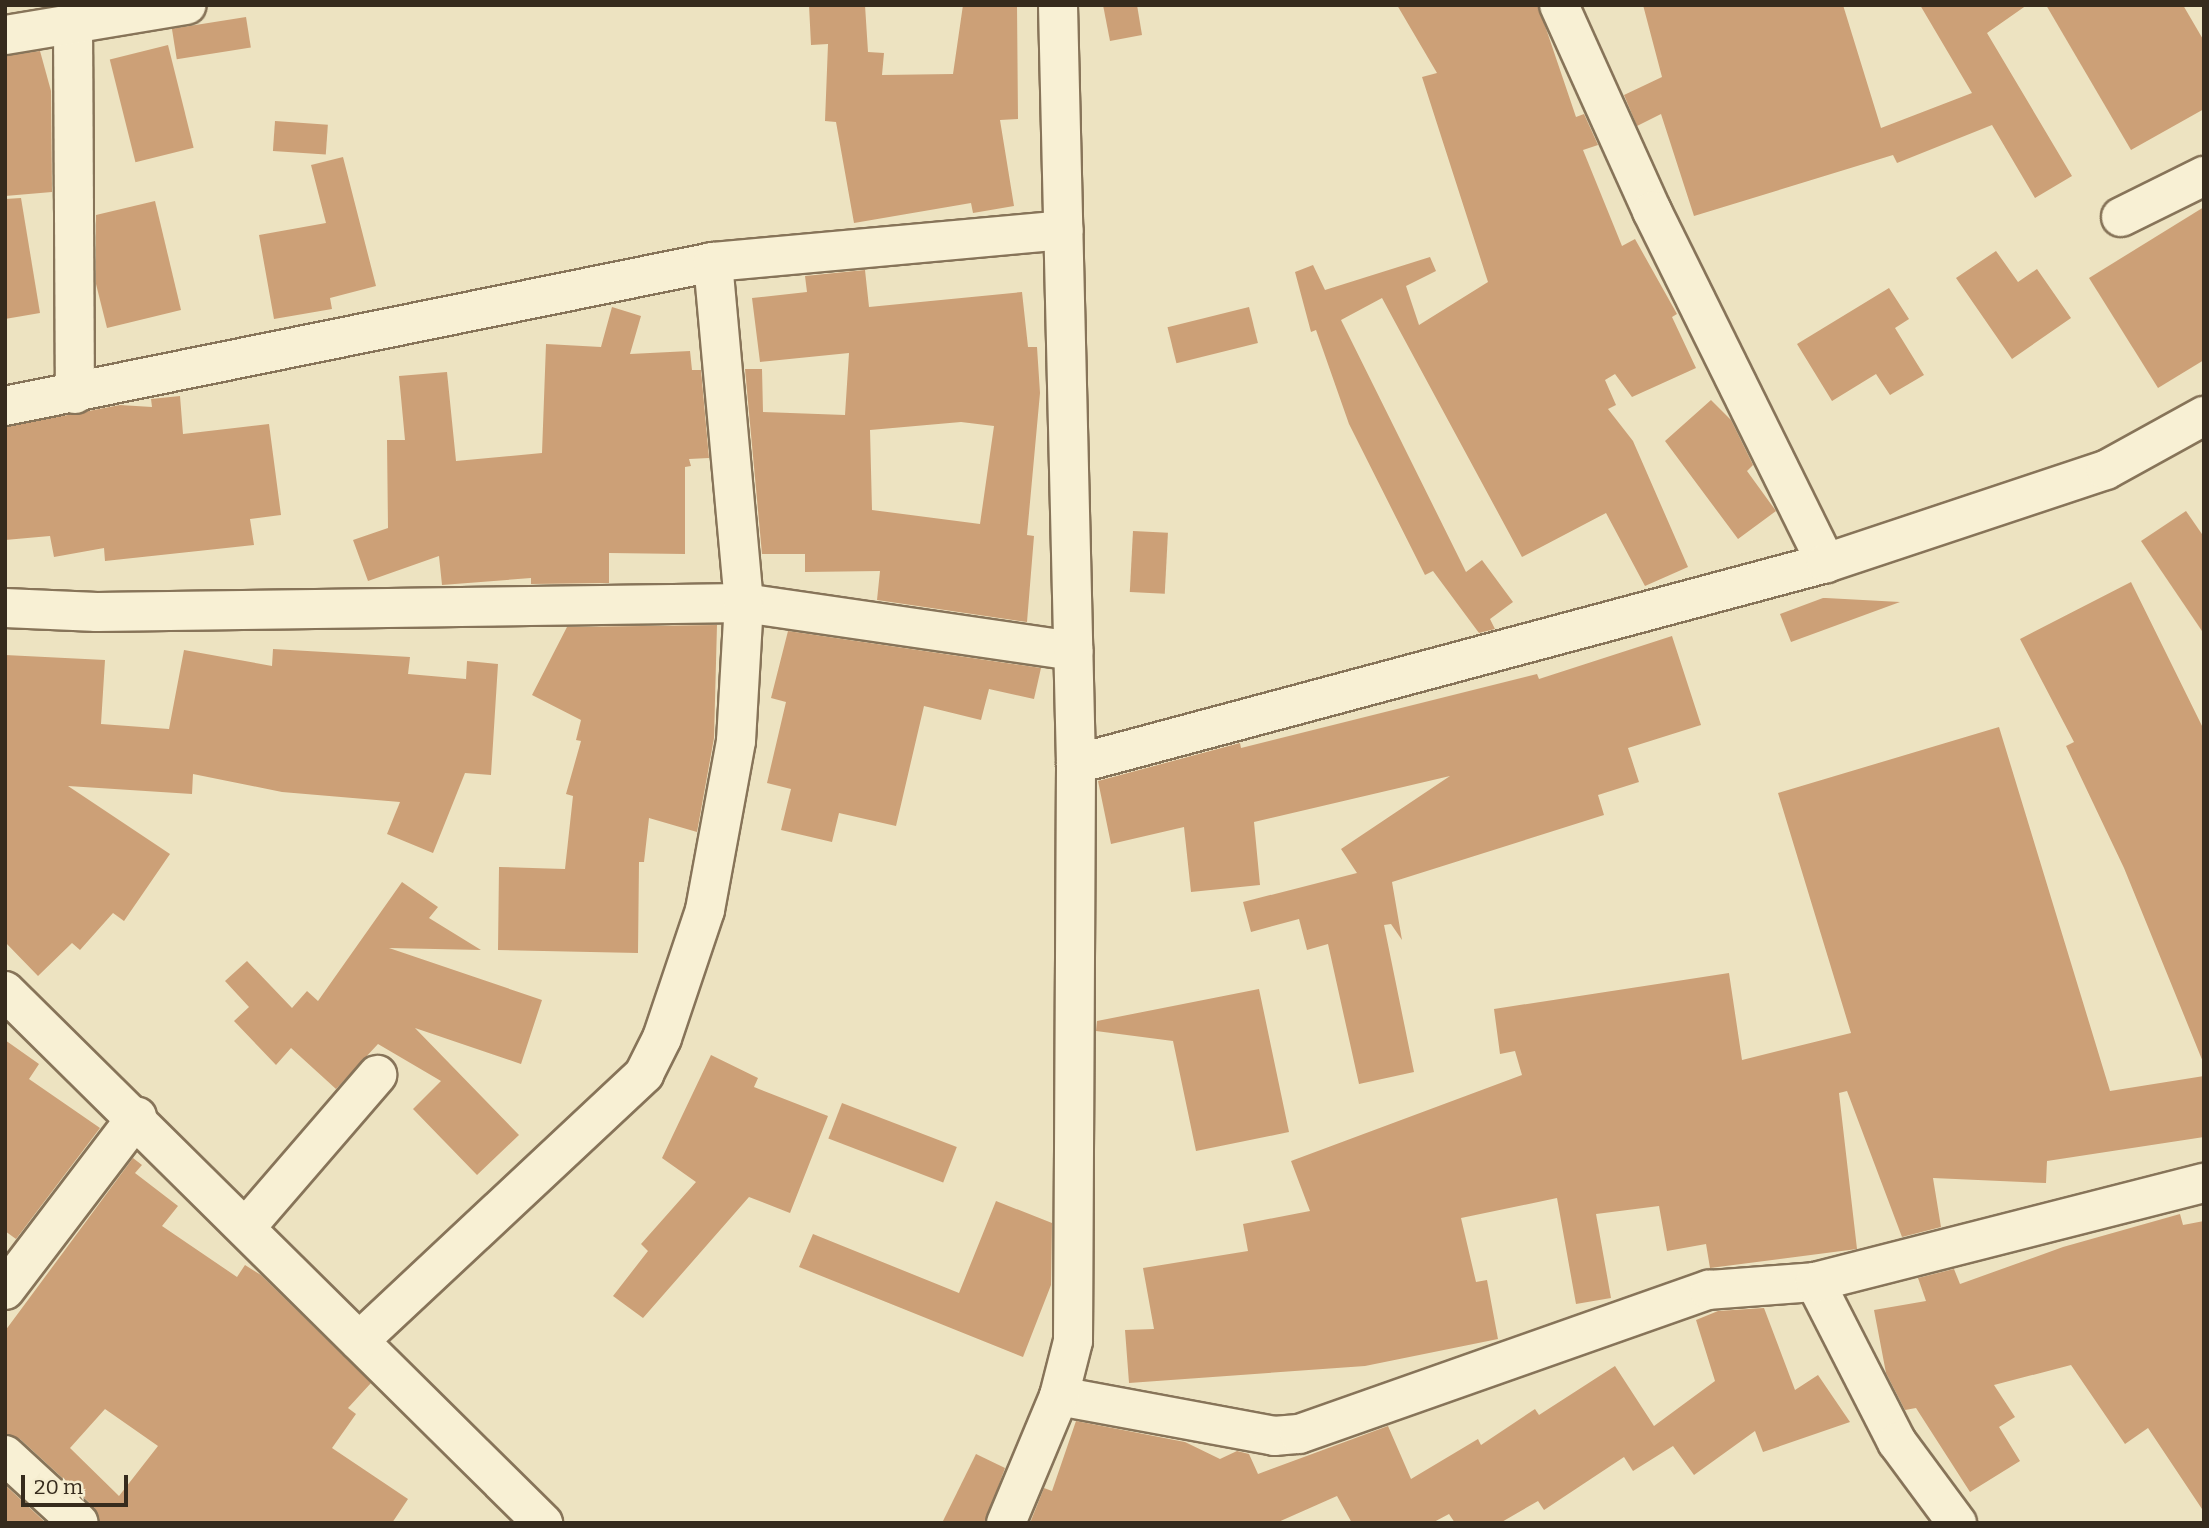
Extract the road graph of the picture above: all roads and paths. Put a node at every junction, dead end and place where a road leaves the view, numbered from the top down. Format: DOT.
graph roads {
  1 [pos="187,5"];
  2 [pos="1058,5"];
  3 [pos="1559,5"];
  4 [pos="73,24"];
  5 [pos="7,25"];
  6 [pos="2204,176"];
  7 [pos="2121,217"];
  8 [pos="1064,230"];
  9 [pos="713,262"];
  10 [pos="75,394"];
  11 [pos="5,405"];
  12 [pos="2204,416"];
  13 [pos="1826,563"];
  14 [pos="744,603"];
  15 [pos="5,608"];
  16 [pos="1074,651"];
  17 [pos="1076,764"];
  18 [pos="5,992"];
  19 [pos="377,1075"];
  20 [pos="137,1116"];
  21 [pos="2204,1183"];
  22 [pos="246,1227"];
  23 [pos="1815,1282"];
  24 [pos="5,1290"];
  25 [pos="359,1341"];
  26 [pos="1059,1396"];
  27 [pos="5,1455"];
  28 [pos="79,1523"];
  29 [pos="543,1523"];
  30 [pos="1006,1523"];
  31 [pos="1957,1523"];
  1 -- 4 [label="street"];
  2 -- 8 [label="street"];
  3 -- 13 [label="street"];
  4 -- 5 [label="street"];
  4 -- 10 [label="street"];
  6 -- 7 [label="street"];
  8 -- 9 [label="street"];
  8 -- 16 [label="street"];
  9 -- 10 [label="street"];
  9 -- 14 [label="street"];
  10 -- 11 [label="street"];
  12 -- 13 [label="street"];
  13 -- 17 [label="street"];
  14 -- 15 [label="street"];
  14 -- 16 [label="street"];
  14 -- 25 [label="street"];
  16 -- 17 [label="street"];
  17 -- 26 [label="street"];
  18 -- 20 [label="street"];
  19 -- 22 [label="street"];
  20 -- 22 [label="street"];
  20 -- 24 [label="street"];
  21 -- 23 [label="street"];
  22 -- 25 [label="street"];
  23 -- 26 [label="street"];
  23 -- 31 [label="street"];
  25 -- 29 [label="street"];
  26 -- 30 [label="street"];
  27 -- 28 [label="street"];
}
